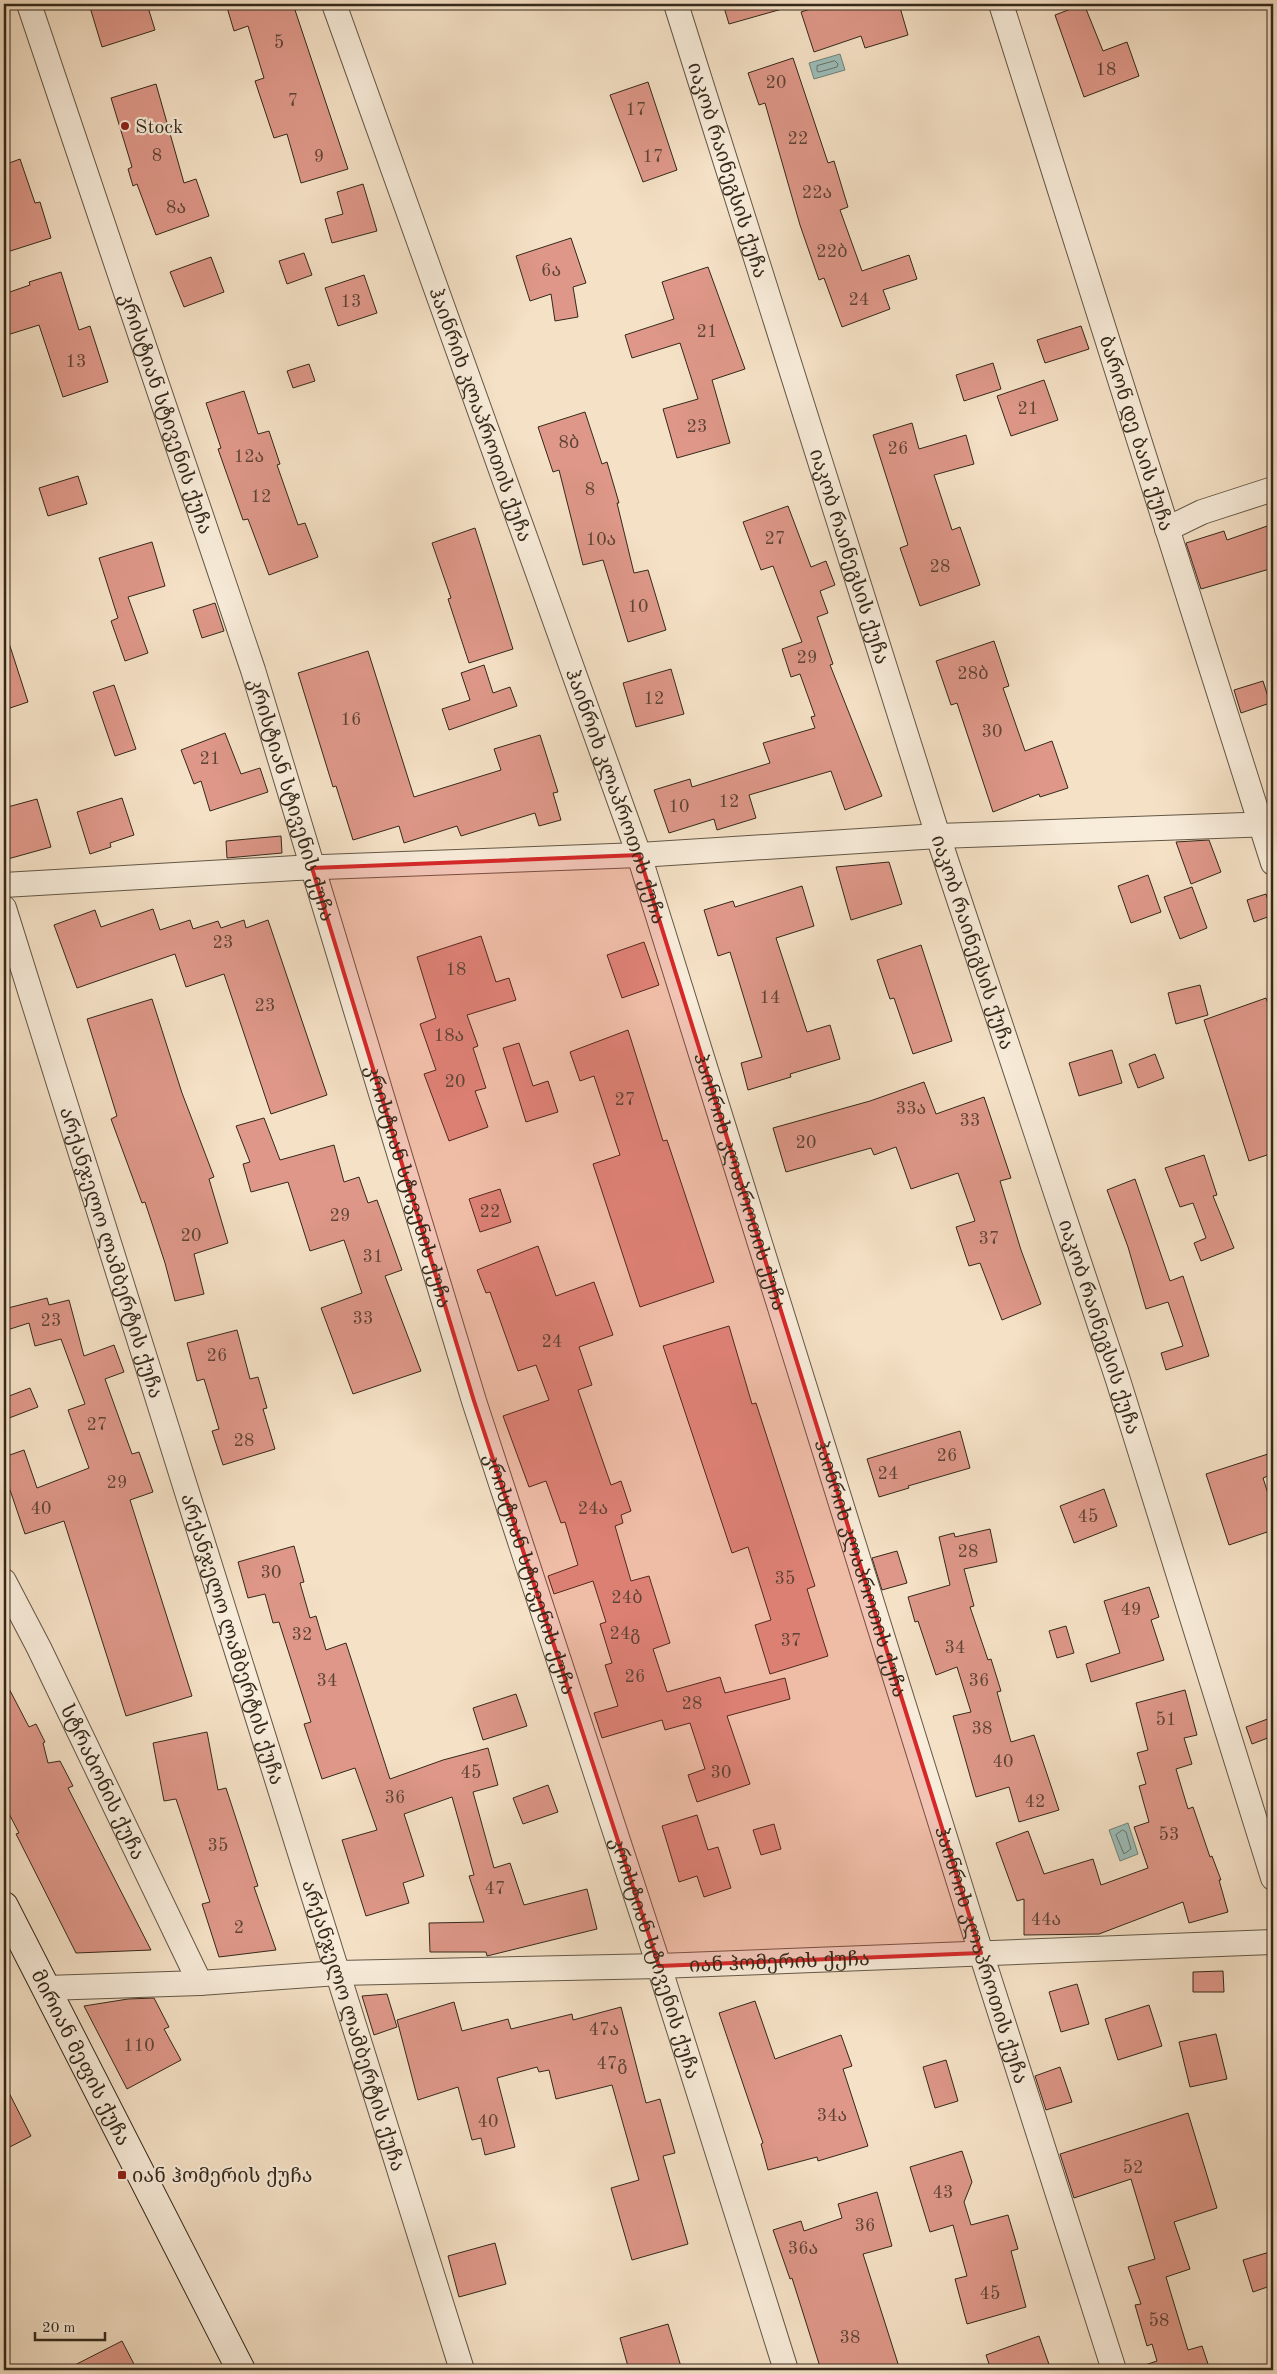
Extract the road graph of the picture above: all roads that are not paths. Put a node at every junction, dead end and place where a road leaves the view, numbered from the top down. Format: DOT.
graph roads {
  1 [pos="29,4"];
  2 [pos="334,4"];
  3 [pos="676,4"];
  4 [pos="1001,4"];
  5 [pos="1273,488"];
  6 [pos="1167,529"];
  7 [pos="1267,825"];
  8 [pos="938,836"];
  9 [pos="639,855"];
  10 [pos="1273,863"];
  11 [pos="312,868"];
  12 [pos="4,885"];
  13 [pos="4,908"];
  14 [pos="4,1581"];
  15 [pos="1273,1878"];
  16 [pos="4,1906"];
  17 [pos="1273,1942"];
  18 [pos="981,1952"];
  19 [pos="659,1966"];
  20 [pos="338,1973"];
  21 [pos="200,1983"];
  22 [pos="46,1988"];
  23 [pos="241,2370"];
  24 [pos="462,2370"];
  25 [pos="786,2370"];
  26 [pos="1114,2370"];
  1 -- 11 [label="street, კრისტიან სტივენის ქუჩა"];
  2 -- 9 [label="street, ჰაინრიხ კლაპროთის ქუჩა"];
  3 -- 8 [label="street, იაკობ რაინეგსის ქუჩა"];
  4 -- 6 [label="street, ბარონ დე ბაის ქუჩა"];
  5 -- 6 [label="street"];
  6 -- 7 [label="street, ბარონ დე ბაის ქუჩა"];
  7 -- 8 [label="street"];
  7 -- 10 [label="street, ბარონ დე ბაის ქუჩა"];
  8 -- 9 [label="street"];
  8 -- 15 [label="street, იაკობ რაინეგსის ქუჩა"];
  9 -- 11 [label="street"];
  9 -- 18 [label="street, ჰაინრიხ კლაპროთის ქუჩა"];
  11 -- 12 [label="street"];
  11 -- 19 [label="street, კრისტიან სტივენის ქუჩა"];
  13 -- 20 [label="street, არქანჯელო ლამბერტის ქუჩა"];
  14 -- 21 [label="street, სტრაბონის ქუჩა"];
  16 -- 22 [label="street, მირიან მეფის ქუჩა"];
  17 -- 18 [label="street, იან ჰომერის ქუჩა"];
  18 -- 19 [label="street, იან ჰომერის ქუჩა"];
  18 -- 26 [label="street, ჰაინრიხ კლაპროთის ქუჩა"];
  19 -- 20 [label="street, იან ჰომერის ქუჩა"];
  19 -- 25 [label="street, კრისტიან სტივენის ქუჩა"];
  20 -- 21 [label="street, იან ჰომერის ქუჩა"];
  20 -- 24 [label="street, არქანჯელო ლამბერტის ქუჩა"];
  21 -- 22 [label="street, იან ჰომერის ქუჩა"];
  22 -- 23 [label="street, მირიან მეფის ქუჩა"];
}
